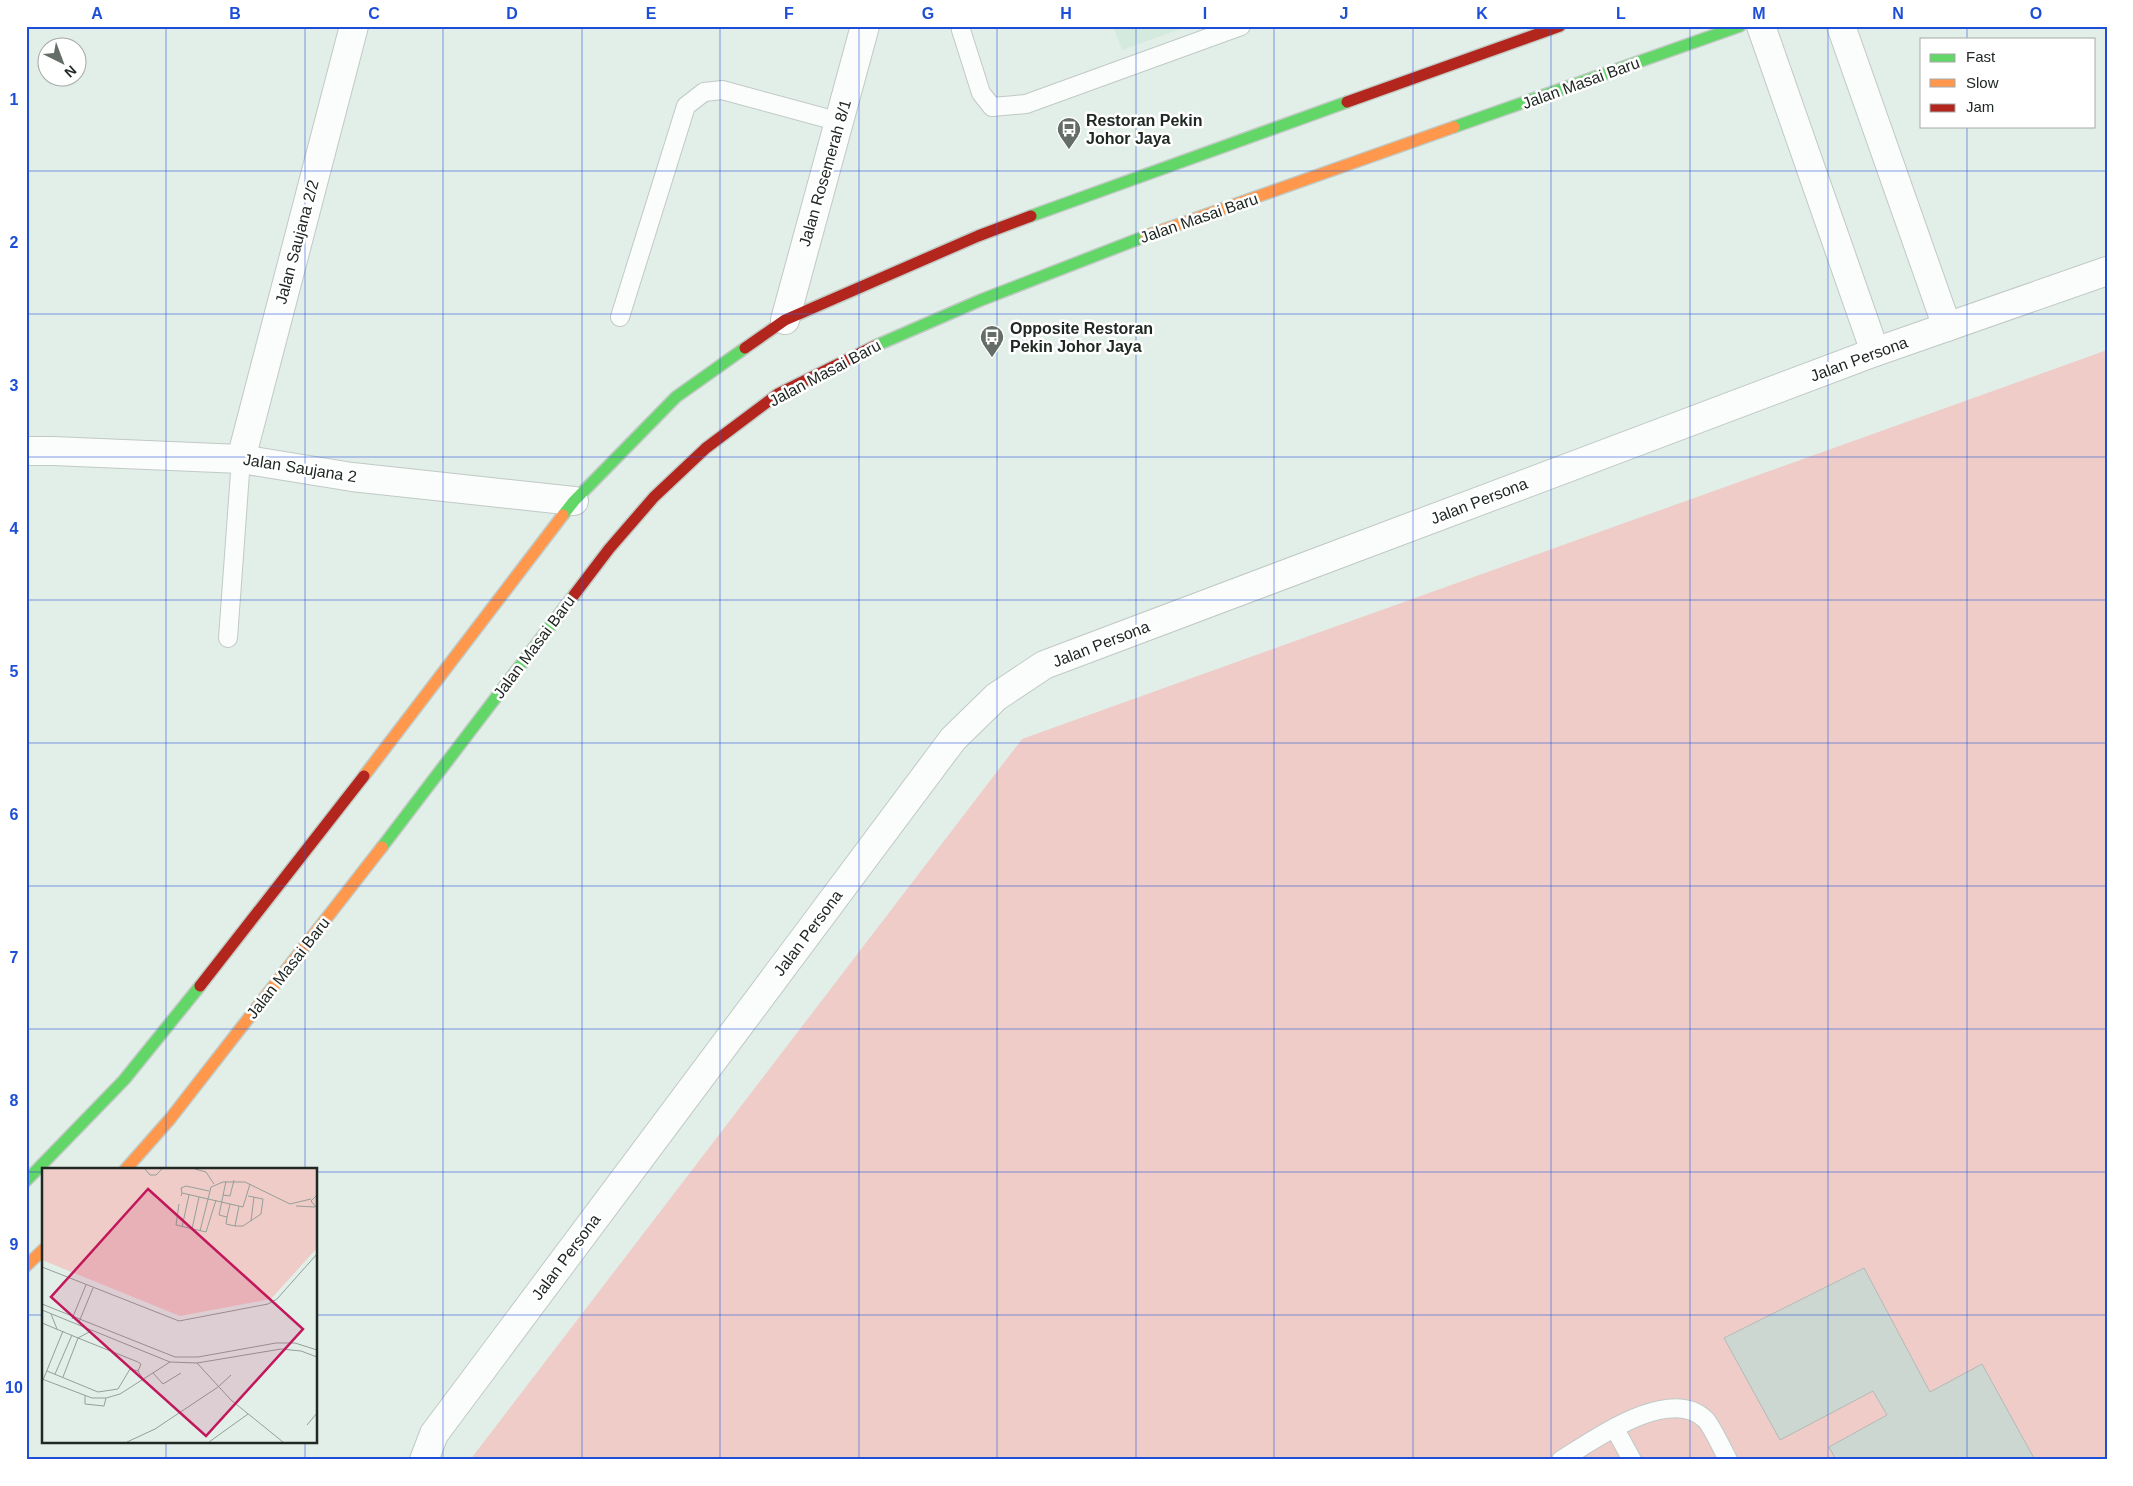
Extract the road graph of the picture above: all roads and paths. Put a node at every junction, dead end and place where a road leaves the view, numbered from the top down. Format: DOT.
graph roads {
  1 [pos="354,26"];
  2 [pos="865,26"];
  3 [pos="1242,26"];
  4 [pos="1560,26"];
  5 [pos="1740,26"];
  6 [pos="1761,26"];
  7 [pos="1841,26"];
  8 [pos="960,27"];
  9 [pos="840,122"];
  10 [pos="2107,271"];
  11 [pos="620,317"];
  12 [pos="785,320"];
  13 [pos="1947,327"];
  14 [pos="1875,352"];
  15 [pos="26,451"];
  16 [pos="241,458"];
  17 [pos="574,501"];
  18 [pos="228,638"];
  19 [pos="127,1168"];
  20 [pos="26,1181"];
  21 [pos="42,1251"];
  22 [pos="26,1266"];
  23 [pos="1615,1429"];
  24 [pos="424,1460"];
  25 [pos="1561,1460"];
  26 [pos="1632,1460"];
  27 [pos="1728,1460"];
  1 -- 16 [label="street, Jalan Saujana 2/2"];
  2 -- 9 [label="street, Jalan Rosemerah 8/1"];
  3 -- 8 [label="lane"];
  4 -- 12 [label="main road"];
  5 -- 19 [label="main road, Jalan Masai Baru"];
  6 -- 14 [label="street"];
  7 -- 13 [label="street"];
  9 -- 11 [label="lane"];
  9 -- 12 [label="street, Jalan Rosemerah 8/1"];
  10 -- 13 [label="street, Jalan Persona"];
  12 -- 17 [label="main road"];
  13 -- 14 [label="street, Jalan Persona"];
  14 -- 24 [label="street, Jalan Persona"];
  15 -- 16 [label="street, Jalan Saujana 2"];
  16 -- 17 [label="street, Jalan Saujana 2"];
  16 -- 18 [label="lane"];
  17 -- 20 [label="main road"];
  21 -- 22 [label="main road"];
  23 -- 25 [label="lane"];
  23 -- 26 [label="lane"];
  23 -- 27 [label="lane"];
}
